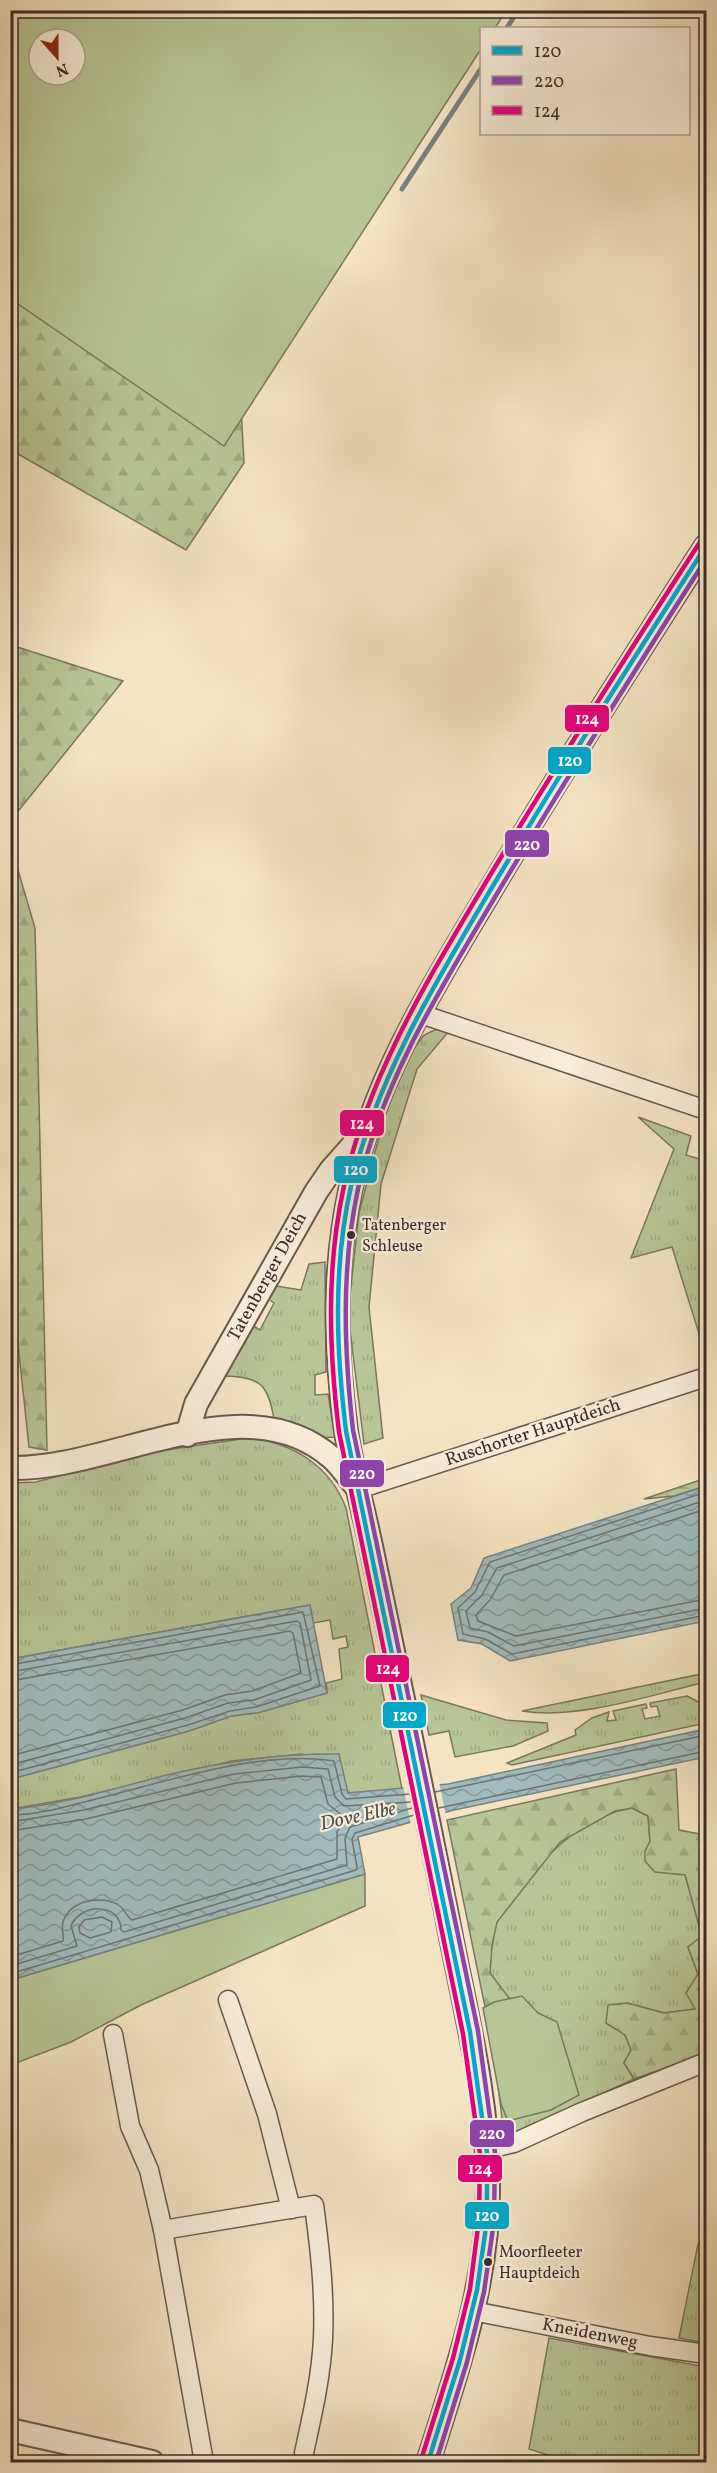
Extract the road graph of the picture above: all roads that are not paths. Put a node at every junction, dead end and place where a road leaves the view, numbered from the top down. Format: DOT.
graph roads {
  1 [pos="706,546"];
  2 [pos="418,1013"];
  3 [pos="706,1110"];
  4 [pos="368,1130"];
  5 [pos="706,1377"];
  6 [pos="187,1435"];
  7 [pos="10,1468"];
  8 [pos="358,1490"];
  9 [pos="228,2000"];
  10 [pos="112,2034"];
  11 [pos="706,2062"];
  12 [pos="488,2149"];
  13 [pos="291,2209"];
  14 [pos="163,2229"];
  15 [pos="473,2311"];
  16 [pos="706,2354"];
  17 [pos="10,2430"];
  18 [pos="304,2453"];
  19 [pos="152,2463"];
  20 [pos="204,2463"];
  21 [pos="428,2463"];
  1 -- 2 [label="street"];
  2 -- 3 [label="street"];
  2 -- 4 [label="street"];
  4 -- 6 [label="street, Tatenberger Deich"];
  4 -- 8 [label="street"];
  5 -- 8 [label="street, Ruschorter Hauptdeich"];
  6 -- 7 [label="street"];
  6 -- 8 [label="street"];
  8 -- 12 [label="street"];
  9 -- 13 [label="street"];
  10 -- 14 [label="street"];
  11 -- 12 [label="street"];
  12 -- 15 [label="street"];
  13 -- 14 [label="street"];
  13 -- 18 [label="street"];
  14 -- 20 [label="street"];
  15 -- 16 [label="street, Kneidenweg"];
  15 -- 21 [label="street"];
  17 -- 19 [label="street"];
}
